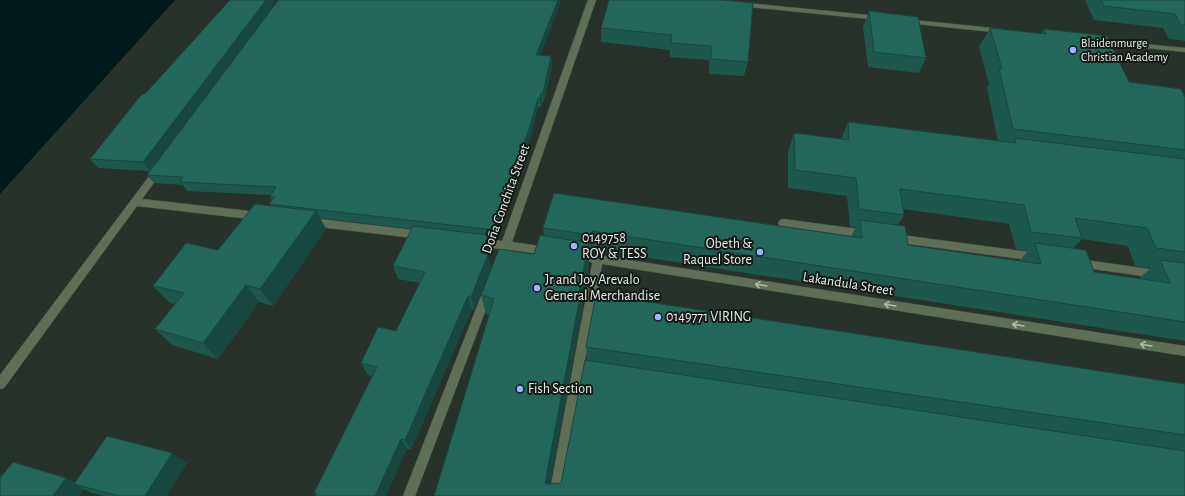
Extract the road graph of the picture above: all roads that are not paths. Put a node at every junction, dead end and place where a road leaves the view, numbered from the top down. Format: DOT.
graph roads {
  1 [pos="592,0"];
  2 [pos="734,3"];
  3 [pos="884,19"];
  4 [pos="900,21"];
  5 [pos="1011,32"];
  6 [pos="1090,40"];
  7 [pos="1185,50"];
  8 [pos="162,164"];
  9 [pos="134,202"];
  10 [pos="269,218"];
  11 [pos="300,221"];
  12 [pos="782,223"];
  13 [pos="435,237"];
  14 [pos="466,240"];
  15 [pos="506,245"];
  16 [pos="1043,258"];
  17 [pos="598,259"];
  18 [pos="500,260"];
  19 [pos="1067,262"];
  20 [pos="1185,278"];
  21 [pos="492,282"];
  22 [pos="1185,351"];
  23 [pos="0,384"];
  24 [pos="409,496"];
  25 [pos="555,496"];
  1 -- 15 [label="street, Doña Conchita Street"];
  2 -- 3 [label="street"];
  4 -- 5 [label="street"];
  6 -- 7 [label="street"];
  8 -- 9 [label="street"];
  9 -- 10 [label="street"];
  9 -- 23 [label="street"];
  11 -- 13 [label="street"];
  12 -- 16 [label="street"];
  14 -- 15 [label="street, Lakandula Street"];
  15 -- 17 [label="street, Lakandula Street"];
  15 -- 18 [label="street, Doña Conchita Street"];
  22 -- 17 [label="street, Lakandula Street, one-way"];
  17 -- 25 [label="street"];
  19 -- 20 [label="street"];
  21 -- 24 [label="street"];
}
